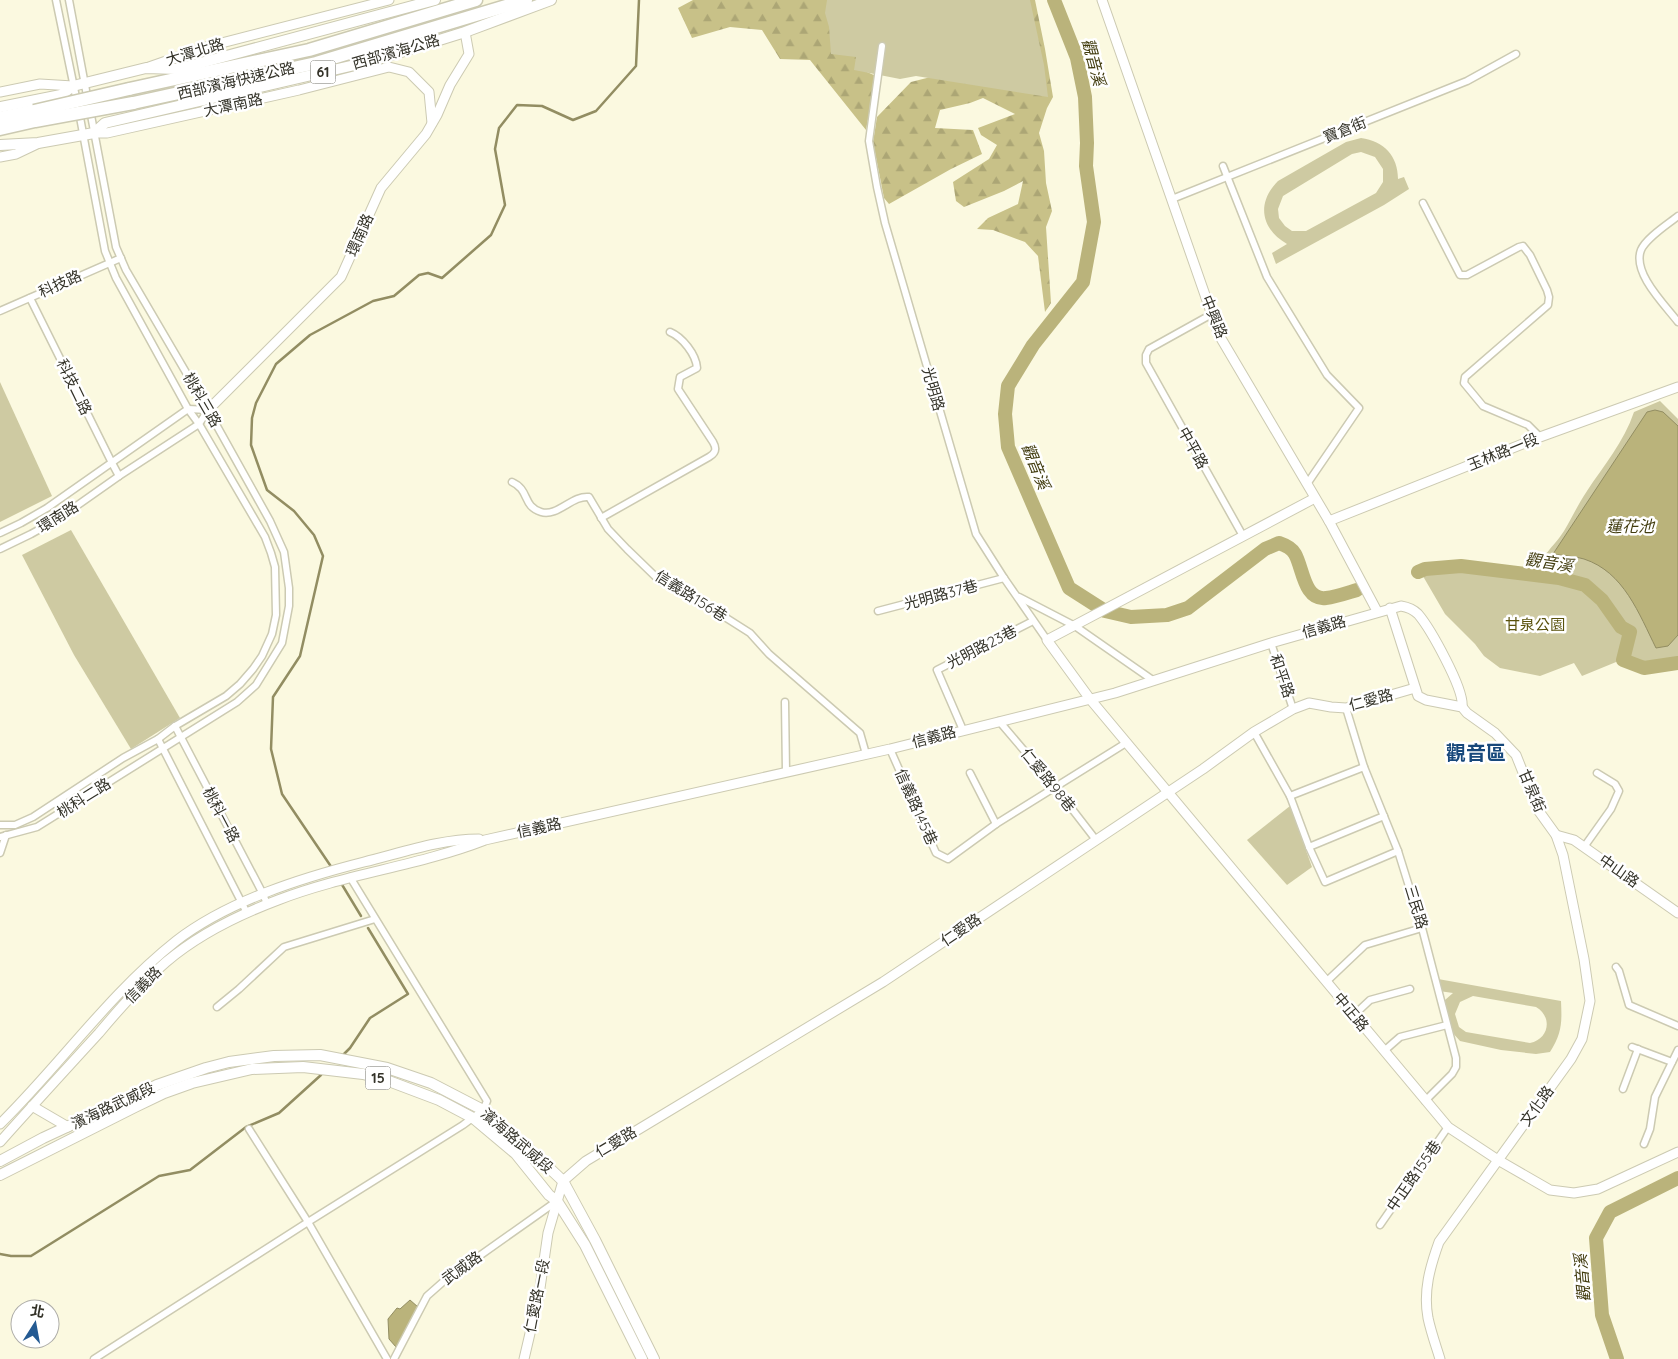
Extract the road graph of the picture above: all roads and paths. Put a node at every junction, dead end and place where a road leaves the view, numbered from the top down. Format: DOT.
graph roads {
  1 [pos="56,0"];
  2 [pos="69,0"];
  3 [pos="389,0"];
  4 [pos="435,0"];
  5 [pos="476,0"];
  6 [pos="526,0"];
  7 [pos="551,0"];
  8 [pos="1102,0"];
  9 [pos="465,32"];
  10 [pos="882,46"];
  11 [pos="1516,54"];
  12 [pos="146,68"];
  13 [pos="84,83"];
  14 [pos="73,86"];
  15 [pos="0,92"];
  16 [pos="0,107"];
  17 [pos="35,116"];
  18 [pos="0,118"];
  19 [pos="432,124"];
  20 [pos="0,129"];
  21 [pos="94,133"];
  22 [pos="84,135"];
  23 [pos="38,143"];
  24 [pos="0,146"];
  25 [pos="0,158"];
  26 [pos="1223,166"];
  27 [pos="1227,177"];
  28 [pos="1172,199"];
  29 [pos="1422,203"];
  30 [pos="1678,216"];
  31 [pos="121,258"];
  32 [pos="110,262"];
  33 [pos="30,298"];
  34 [pos="0,311"];
  35 [pos="1212,314"];
  36 [pos="1678,322"];
  37 [pos="670,332"];
  38 [pos="1678,387"];
  39 [pos="188,409"];
  40 [pos="208,410"];
  41 [pos="199,424"];
  42 [pos="1540,437"];
  43 [pos="112,463"];
  44 [pos="120,476"];
  45 [pos="512,482"];
  46 [pos="1307,484"];
  47 [pos="1315,498"];
  48 [pos="601,518"];
  49 [pos="1329,521"];
  50 [pos="0,533"];
  51 [pos="1243,536"];
  52 [pos="0,548"];
  53 [pos="1004,578"];
  54 [pos="1017,596"];
  55 [pos="1390,608"];
  56 [pos="878,611"];
  57 [pos="1377,611"];
  58 [pos="1031,622"];
  59 [pos="1075,626"];
  60 [pos="1047,640"];
  61 [pos="1271,643"];
  62 [pos="1154,681"];
  63 [pos="1415,688"];
  64 [pos="1090,699"];
  65 [pos="785,702"];
  66 [pos="1293,708"];
  67 [pos="1346,708"];
  68 [pos="1462,708"];
  69 [pos="999,721"];
  70 [pos="174,726"];
  71 [pos="963,730"];
  72 [pos="1254,732"];
  73 [pos="181,738"];
  74 [pos="158,739"];
  75 [pos="1126,743"];
  76 [pos="162,748"];
  77 [pos="890,749"];
  78 [pos="866,754"];
  79 [pos="1364,767"];
  80 [pos="786,772"];
  81 [pos="970,773"];
  82 [pos="1597,773"];
  83 [pos="1055,787"];
  84 [pos="1168,793"];
  85 [pos="1290,796"];
  86 [pos="1384,816"];
  87 [pos="996,824"];
  88 [pos="0,825"];
  89 [pos="1556,835"];
  90 [pos="3,836"];
  91 [pos="484,840"];
  92 [pos="1096,840"];
  93 [pos="1309,847"];
  94 [pos="1584,847"];
  95 [pos="1398,851"];
  96 [pos="0,852"];
  97 [pos="347,878"];
  98 [pos="263,894"];
  99 [pos="243,903"];
  100 [pos="266,904"];
  101 [pos="247,912"];
  102 [pos="1678,913"];
  103 [pos="375,919"];
  104 [pos="1422,928"];
  105 [pos="1616,967"];
  106 [pos="1326,982"];
  107 [pos="1410,989"];
  108 [pos="216,1007"];
  109 [pos="1354,1015"];
  110 [pos="1447,1025"];
  111 [pos="1678,1026"];
  112 [pos="1678,1050"];
  113 [pos="1384,1051"];
  114 [pos="1672,1062"];
  115 [pos="1623,1089"];
  116 [pos="1425,1100"];
  117 [pos="32,1106"];
  118 [pos="483,1110"];
  119 [pos="474,1118"];
  120 [pos="0,1124"];
  121 [pos="68,1127"];
  122 [pos="1448,1127"];
  123 [pos="249,1129"];
  124 [pos="0,1142"];
  125 [pos="1644,1144"];
  126 [pos="1676,1153"];
  127 [pos="1498,1160"];
  128 [pos="0,1161"];
  129 [pos="0,1175"];
  130 [pos="563,1181"];
  131 [pos="557,1201"];
  132 [pos="308,1222"];
  133 [pos="1380,1226"];
  134 [pos="94,1359"];
  135 [pos="386,1359"];
  136 [pos="394,1359"];
  137 [pos="524,1359"];
  138 [pos="642,1359"];
  139 [pos="654,1359"];
  140 [pos="1440,1359"];
  1 -- 14 [label="street, 桃科三路"];
  2 -- 13 [label="street, 桃科三路"];
  3 -- 12 [label="street, 大潭北路"];
  4 -- 12 [label="main road"];
  5 -- 17 [label="highway, 西部濱海快速公路 / 61, bridge"];
  6 -- 17 [label="highway, 西部濱海快速公路 / 61, bridge"];
  7 -- 9 [label="main road, 西部濱海公路 / 61"];
  8 -- 28 [label="street, 中興路"];
  9 -- 19 [label="street, 環南路"];
  9 -- 21 [label="main road, 西部濱海公路 / 61"];
  10 -- 53 [label="street, 光明路"];
  11 -- 27 [label="street, 寶倉街"];
  12 -- 13 [label="main road, 大潭北路"];
  13 -- 14 [label="main road, 大潭北路"];
  13 -- 21 [label="street, 桃科三路"];
  14 -- 15 [label="street, 大潭北路"];
  14 -- 16 [label="main road"];
  14 -- 22 [label="street, 桃科三路"];
  17 -- 18 [label="highway, 西部濱海快速公路 / 61"];
  17 -- 20 [label="highway, 西部濱海快速公路 / 61"];
  19 -- 21 [label="street, 大潭南路"];
  19 -- 40 [label="street, 環南路"];
  21 -- 22 [label="main road, 大潭南路 / 61"];
  21 -- 31 [label="street, 桃科三路"];
  22 -- 23 [label="main road, 大潭南路 / 61"];
  22 -- 32 [label="street, 桃科三路"];
  23 -- 24 [label="main road, 61"];
  23 -- 25 [label="street, 大潭南路"];
  26 -- 27 [label="street"];
  27 -- 28 [label="street, 寶倉街"];
  27 -- 46 [label="street"];
  28 -- 35 [label="street, 中興路"];
  29 -- 42 [label="street"];
  30 -- 36 [label="street"];
  31 -- 32 [label="street, 科技路"];
  31 -- 40 [label="street, 桃科三路"];
  32 -- 33 [label="street, 科技路"];
  32 -- 39 [label="street, 桃科三路"];
  33 -- 34 [label="street, 科技路"];
  33 -- 43 [label="street, 科技二路"];
  35 -- 46 [label="street, 中興路"];
  35 -- 51 [label="street, 中平路"];
  37 -- 48 [label="street"];
  38 -- 42 [label="street, 玉林路一段"];
  39 -- 40 [label="street"];
  39 -- 41 [label="street, 桃科三路"];
  39 -- 43 [label="street, 環南路"];
  40 -- 41 [label="street, 環南路"];
  40 -- 73 [label="street, 桃科三路"];
  41 -- 44 [label="street, 環南路"];
  41 -- 70 [label="street, 桃科三路"];
  42 -- 49 [label="street, 玉林路一段"];
  43 -- 44 [label="street, 科技二路"];
  43 -- 50 [label="street, 環南路"];
  44 -- 52 [label="street, 環南路"];
  45 -- 48 [label="street, 信義路156巷"];
  46 -- 47 [label="street, 中興路"];
  47 -- 49 [label="street, 中興路"];
  47 -- 51 [label="street"];
  48 -- 78 [label="street, 信義路156巷"];
  49 -- 57 [label="street, 中興路"];
  51 -- 59 [label="street"];
  53 -- 54 [label="street, 光明路"];
  53 -- 56 [label="street, 光明路37巷"];
  54 -- 59 [label="street"];
  54 -- 60 [label="street, 光明路"];
  55 -- 57 [label="street"];
  55 -- 63 [label="street"];
  55 -- 68 [label="street"];
  57 -- 61 [label="street, 信義路"];
  58 -- 71 [label="street, 光明路23巷"];
  59 -- 60 [label="street"];
  59 -- 62 [label="street"];
  60 -- 64 [label="street, 光明路"];
  61 -- 62 [label="street, 信義路"];
  61 -- 66 [label="street, 和平路"];
  62 -- 64 [label="street, 信義路"];
  63 -- 67 [label="street, 仁愛路"];
  63 -- 68 [label="street, 甘泉街"];
  64 -- 69 [label="street, 信義路"];
  64 -- 75 [label="street, 中正路"];
  65 -- 80 [label="street"];
  66 -- 67 [label="street, 仁愛路"];
  66 -- 72 [label="street, 仁愛路"];
  67 -- 79 [label="street, 三民路"];
  68 -- 89 [label="street, 甘泉街"];
  69 -- 71 [label="street, 信義路"];
  69 -- 83 [label="street, 仁愛路98巷"];
  70 -- 73 [label="street, 桃科一路"];
  70 -- 74 [label="street, 桃科三路"];
  71 -- 77 [label="street, 信義路"];
  72 -- 84 [label="street, 仁愛路"];
  72 -- 85 [label="street"];
  73 -- 76 [label="street, 桃科三路"];
  73 -- 98 [label="street, 桃科一路"];
  74 -- 76 [label="street, 桃科一路"];
  74 -- 88 [label="street, 桃科二路"];
  75 -- 83 [label="street"];
  75 -- 84 [label="street, 中正路"];
  76 -- 90 [label="street, 桃科二路"];
  76 -- 99 [label="street, 桃科一路"];
  77 -- 78 [label="street, 信義路"];
  77 -- 87 [label="street, 信義路145巷"];
  78 -- 80 [label="street, 信義路"];
  79 -- 85 [label="street"];
  79 -- 86 [label="street, 三民路"];
  80 -- 91 [label="street, 信義路"];
  81 -- 87 [label="street"];
  82 -- 94 [label="street"];
  83 -- 87 [label="street"];
  83 -- 92 [label="street, 仁愛路98巷"];
  84 -- 92 [label="street, 仁愛路"];
  84 -- 106 [label="street, 中正路"];
  85 -- 93 [label="street"];
  86 -- 93 [label="street"];
  86 -- 95 [label="street, 三民路"];
  89 -- 94 [label="street, 中山路"];
  89 -- 127 [label="street, 文化路"];
  90 -- 96 [label="street"];
  91 -- 97 [label="street, 信義路"];
  91 -- 98 [label="street, 信義路"];
  92 -- 130 [label="street, 仁愛路"];
  93 -- 95 [label="street"];
  94 -- 102 [label="street, 中山路"];
  95 -- 104 [label="street, 三民路"];
  97 -- 100 [label="street, 信義路"];
  97 -- 103 [label="street"];
  98 -- 99 [label="street, 信義路"];
  98 -- 100 [label="street, 桃科一路"];
  99 -- 101 [label="street, 桃科一路"];
  99 -- 120 [label="street, 信義路"];
  100 -- 101 [label="street, 信義路"];
  101 -- 117 [label="street, 信義路"];
  103 -- 108 [label="street"];
  103 -- 118 [label="street"];
  104 -- 106 [label="street"];
  104 -- 110 [label="street, 三民路"];
  105 -- 111 [label="street"];
  106 -- 109 [label="street, 中正路"];
  107 -- 109 [label="street"];
  109 -- 113 [label="street, 中正路"];
  110 -- 113 [label="street"];
  110 -- 116 [label="street, 三民路"];
  112 -- 114 [label="street"];
  113 -- 116 [label="street, 中正路"];
  114 -- 115 [label="street"];
  114 -- 125 [label="street"];
  116 -- 122 [label="street, 中正路"];
  117 -- 121 [label="street"];
  117 -- 124 [label="street, 信義路"];
  118 -- 119 [label="street"];
  118 -- 121 [label="main road, 濱海路武威段 / 15"];
  118 -- 130 [label="main road, 濱海路武威段 / 15"];
  119 -- 129 [label="main road, 濱海路武威段 / 15"];
  119 -- 131 [label="main road, 濱海路武威段 / 15"];
  119 -- 132 [label="street"];
  121 -- 128 [label="main road, 濱海路武威段 / 15"];
  122 -- 127 [label="street, 中正路"];
  122 -- 133 [label="street, 中正路155巷"];
  123 -- 132 [label="street"];
  126 -- 127 [label="street, 中正路"];
  127 -- 140 [label="street, 文化路"];
  130 -- 131 [label="street"];
  130 -- 139 [label="main road, 濱海路武威段 / 15"];
  131 -- 136 [label="street, 武威路"];
  131 -- 137 [label="street, 仁愛路一段"];
  131 -- 138 [label="main road, 濱海路武威段 / 15"];
  132 -- 134 [label="street"];
  132 -- 135 [label="street"];
}
